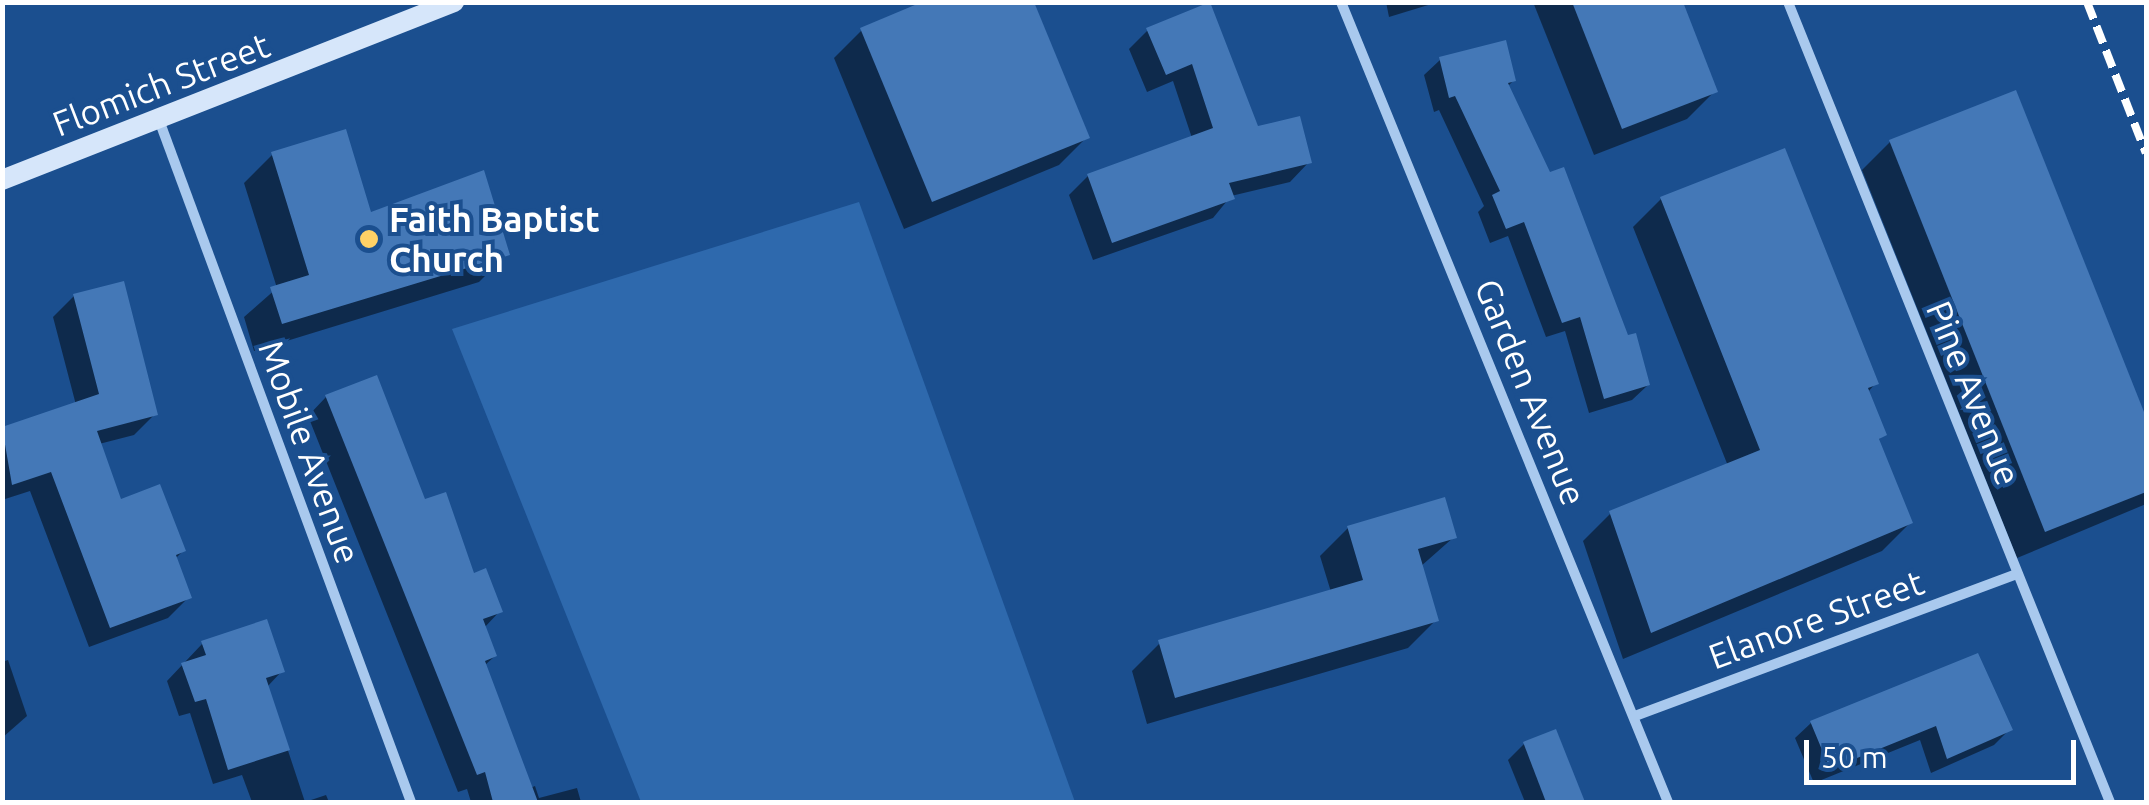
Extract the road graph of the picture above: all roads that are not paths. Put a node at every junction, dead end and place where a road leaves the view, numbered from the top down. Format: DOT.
graph roads {
  1 [pos="454,2"];
  2 [pos="1341,2"];
  3 [pos="1788,2"];
  4 [pos="159,120"];
  5 [pos="2,180"];
  6 [pos="2017,574"];
  7 [pos="1635,716"];
  8 [pos="411,802"];
  9 [pos="1668,802"];
  10 [pos="2110,802"];
  1 -- 4 [label="street, Flomich Street"];
  2 -- 7 [label="street, Garden Avenue"];
  3 -- 6 [label="street, Pine Avenue"];
  4 -- 5 [label="street, Flomich Street"];
  4 -- 8 [label="street, Mobile Avenue"];
  6 -- 7 [label="street, Elanore Street"];
  6 -- 10 [label="street, Pine Avenue"];
  7 -- 9 [label="street, Garden Avenue"];
}
